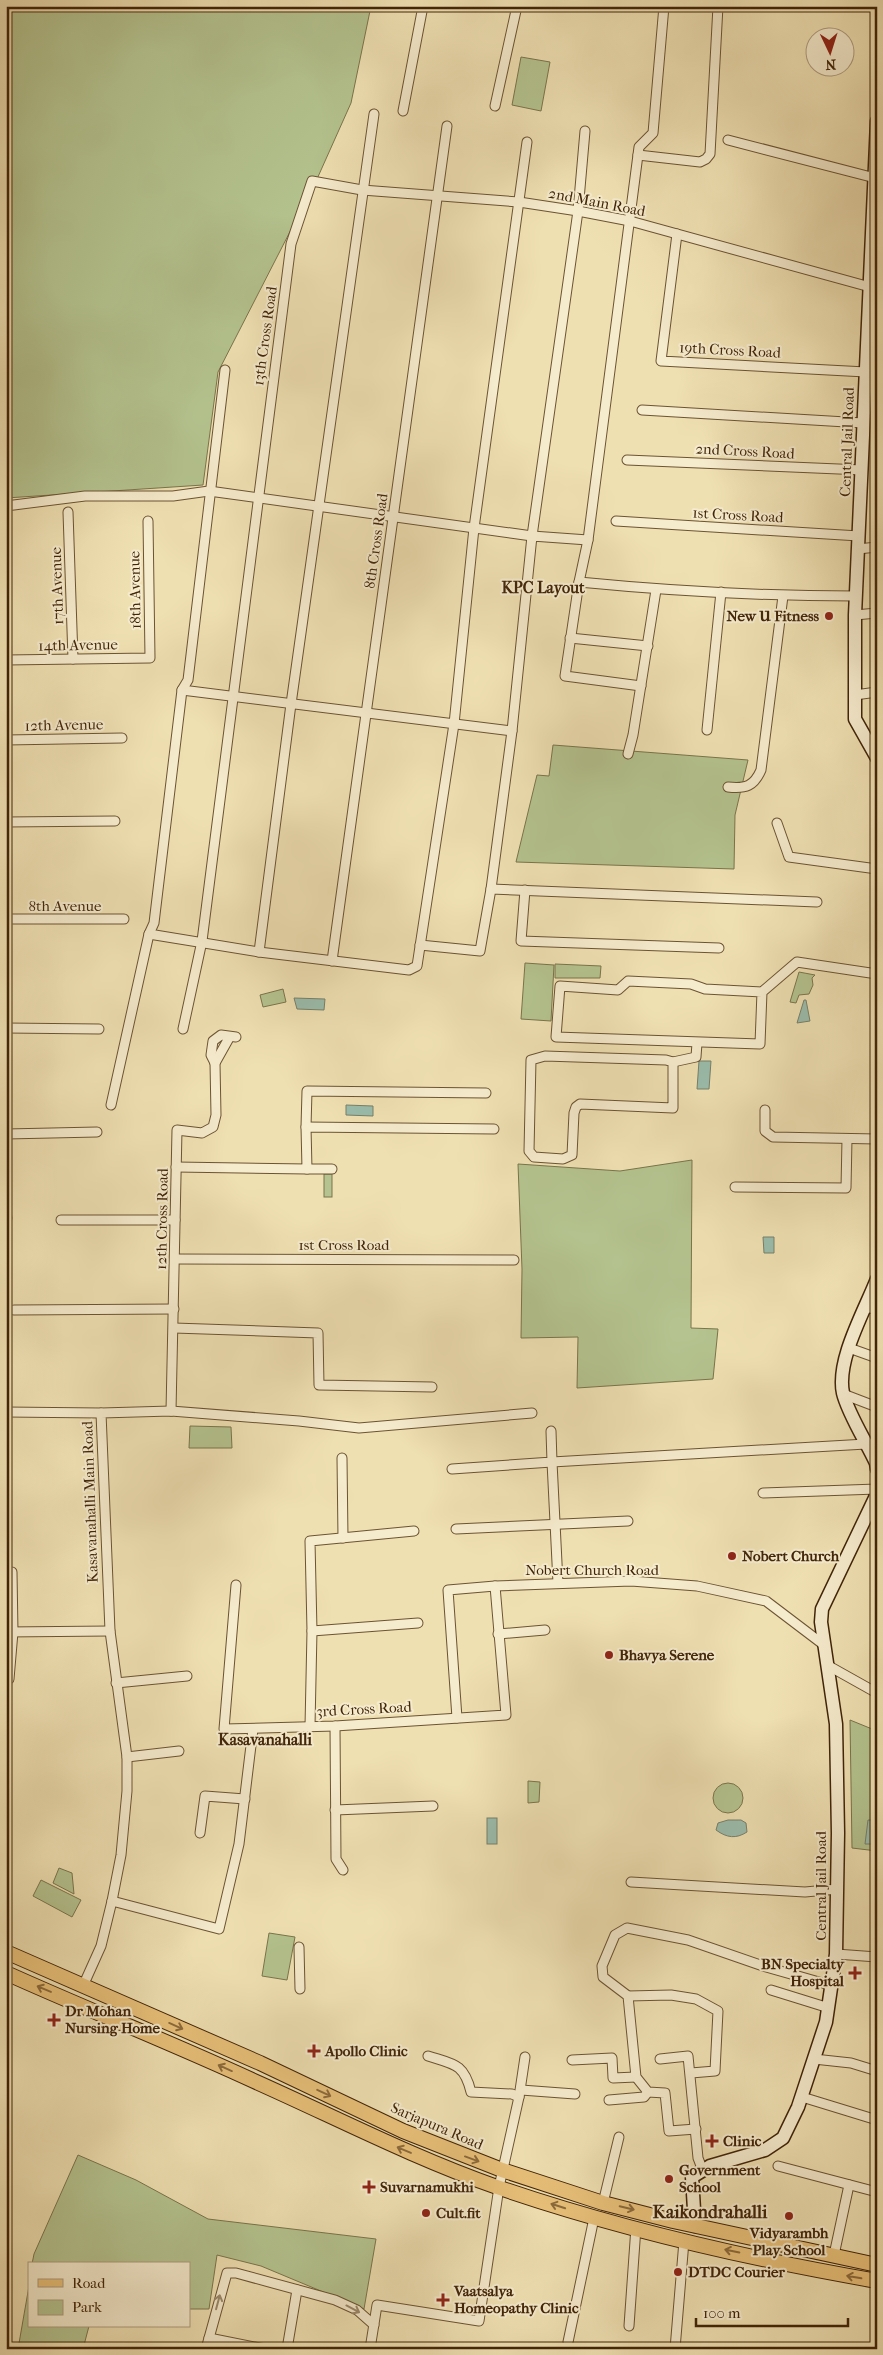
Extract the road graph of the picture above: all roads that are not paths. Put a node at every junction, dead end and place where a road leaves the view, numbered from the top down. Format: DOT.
graph roads {
  1 [pos="423,6"];
  2 [pos="517,6"];
  3 [pos="664,6"];
  4 [pos="718,6"];
  5 [pos="495,106"];
  6 [pos="403,111"];
  7 [pos="374,114"];
  8 [pos="877,121"];
  9 [pos="447,126"];
  10 [pos="586,131"];
  11 [pos="728,140"];
  12 [pos="527,142"];
  13 [pos="638,154"];
  14 [pos="875,178"];
  15 [pos="312,181"];
  16 [pos="362,190"];
  17 [pos="437,195"];
  18 [pos="519,202"];
  19 [pos="578,211"];
  20 [pos="630,221"];
  21 [pos="677,234"];
  22 [pos="870,287"];
  23 [pos="225,370"];
  24 [pos="866,372"];
  25 [pos="642,410"];
  26 [pos="863,423"];
  27 [pos="627,460"];
  28 [pos="862,470"];
  29 [pos="209,491"];
  30 [pos="258,497"];
  31 [pos="6,506"];
  32 [pos="320,506"];
  33 [pos="68,512"];
  34 [pos="393,516"];
  35 [pos="148,521"];
  36 [pos="616,521"];
  37 [pos="474,528"];
  38 [pos="532,536"];
  39 [pos="588,540"];
  40 [pos="859,542"];
  41 [pos="877,547"];
  42 [pos="579,582"];
  43 [pos="656,590"];
  44 [pos="722,592"];
  45 [pos="783,596"];
  46 [pos="855,596"];
  47 [pos="877,613"];
  48 [pos="855,615"];
  49 [pos="570,638"];
  50 [pos="648,646"];
  51 [pos="150,658"];
  52 [pos="73,659"];
  53 [pos="6,660"];
  54 [pos="641,686"];
  55 [pos="182,690"];
  56 [pos="877,692"];
  57 [pos="855,696"];
  58 [pos="234,697"];
  59 [pos="291,704"];
  60 [pos="366,713"];
  61 [pos="454,724"];
  62 [pos="708,730"];
  63 [pos="512,731"];
  64 [pos="122,738"];
  65 [pos="6,740"];
  66 [pos="628,754"];
  67 [pos="877,758"];
  68 [pos="728,787"];
  69 [pos="6,822"];
  70 [pos="115,822"];
  71 [pos="777,823"];
  72 [pos="877,869"];
  73 [pos="491,889"];
  74 [pos="525,890"];
  75 [pos="817,902"];
  76 [pos="6,919"];
  77 [pos="124,919"];
  78 [pos="149,934"];
  79 [pos="202,942"];
  80 [pos="420,945"];
  81 [pos="719,948"];
  82 [pos="258,952"];
  83 [pos="332,961"];
  84 [pos="877,974"];
  85 [pos="762,992"];
  86 [pos="6,1028"];
  87 [pos="99,1029"];
  88 [pos="183,1029"];
  89 [pos="232,1037"];
  90 [pos="697,1043"];
  91 [pos="673,1062"];
  92 [pos="486,1093"];
  93 [pos="111,1105"];
  94 [pos="765,1110"];
  95 [pos="306,1127"];
  96 [pos="494,1129"];
  97 [pos="97,1132"];
  98 [pos="6,1134"];
  99 [pos="847,1139"];
  100 [pos="877,1139"];
  101 [pos="176,1167"];
  102 [pos="307,1169"];
  103 [pos="332,1169"];
  104 [pos="735,1187"];
  105 [pos="61,1220"];
  106 [pos="175,1220"];
  107 [pos="175,1259"];
  108 [pos="514,1260"];
  109 [pos="877,1279"];
  110 [pos="174,1309"];
  111 [pos="871,1309"];
  112 [pos="14,1310"];
  113 [pos="174,1328"];
  114 [pos="849,1348"];
  115 [pos="877,1358"];
  116 [pos="432,1387"];
  117 [pos="843,1394"];
  118 [pos="877,1407"];
  119 [pos="171,1411"];
  120 [pos="6,1412"];
  121 [pos="101,1413"];
  122 [pos="532,1413"];
  123 [pos="551,1432"];
  124 [pos="866,1444"];
  125 [pos="342,1458"];
  126 [pos="552,1462"];
  127 [pos="877,1463"];
  128 [pos="877,1468"];
  129 [pos="452,1469"];
  130 [pos="877,1489"];
  131 [pos="763,1494"];
  132 [pos="628,1520"];
  133 [pos="556,1524"];
  134 [pos="456,1529"];
  135 [pos="414,1531"];
  136 [pos="343,1538"];
  137 [pos="12,1572"];
  138 [pos="558,1582"];
  139 [pos="236,1584"];
  140 [pos="495,1586"];
  141 [pos="418,1622"];
  142 [pos="545,1630"];
  143 [pos="110,1631"];
  144 [pos="312,1631"];
  145 [pos="10,1632"];
  146 [pos="498,1634"];
  147 [pos="824,1645"];
  148 [pos="827,1665"];
  149 [pos="187,1676"];
  150 [pos="10,1679"];
  151 [pos="116,1683"];
  152 [pos="877,1692"];
  153 [pos="457,1718"];
  154 [pos="310,1726"];
  155 [pos="335,1726"];
  156 [pos="253,1729"];
  157 [pos="179,1751"];
  158 [pos="127,1757"];
  159 [pos="245,1798"];
  160 [pos="433,1806"];
  161 [pos="335,1810"];
  162 [pos="200,1833"];
  163 [pos="343,1870"];
  164 [pos="631,1882"];
  165 [pos="838,1889"];
  166 [pos="112,1901"];
  167 [pos="299,1947"];
  168 [pos="6,1952"];
  169 [pos="836,1954"];
  170 [pos="877,1957"];
  171 [pos="6,1973"];
  172 [pos="83,1986"];
  173 [pos="833,1986"];
  174 [pos="300,1989"];
  175 [pos="771,1990"];
  176 [pos="628,1996"];
  177 [pos="829,2008"];
  178 [pos="428,2056"];
  179 [pos="525,2057"];
  180 [pos="660,2059"];
  181 [pos="814,2059"];
  182 [pos="572,2060"];
  183 [pos="260,2063"];
  184 [pos="877,2071"];
  185 [pos="691,2072"];
  186 [pos="636,2077"];
  187 [pos="253,2080"];
  188 [pos="648,2092"];
  189 [pos="520,2093"];
  190 [pos="575,2094"];
  191 [pos="802,2097"];
  192 [pos="609,2100"];
  193 [pos="877,2120"];
  194 [pos="696,2130"];
  195 [pos="619,2137"];
  196 [pos="778,2166"];
  197 [pos="502,2170"];
  198 [pos="703,2171"];
  199 [pos="849,2185"];
  200 [pos="499,2187"];
  201 [pos="877,2192"];
  202 [pos="603,2203"];
  203 [pos="594,2218"];
  204 [pos="695,2226"];
  205 [pos="636,2227"];
  206 [pos="684,2241"];
  207 [pos="834,2255"];
  208 [pos="877,2265"];
  209 [pos="877,2281"];
  210 [pos="297,2290"];
  211 [pos="374,2325"];
  212 [pos="629,2326"];
  213 [pos="209,2338"];
  214 [pos="568,2342"];
  215 [pos="206,2349"];
  216 [pos="264,2349"];
  217 [pos="287,2349"];
  218 [pos="370,2349"];
  219 [pos="675,2349"];
  1 -- 6 [label="street"];
  2 -- 5 [label="street"];
  3 -- 13 [label="street"];
  4 -- 13 [label="street"];
  7 -- 16 [label="street"];
  8 -- 14 [label="main road, Central Jail Road"];
  9 -- 17 [label="street, 8th Cross Road"];
  10 -- 19 [label="street"];
  11 -- 14 [label="street"];
  12 -- 18 [label="street"];
  13 -- 20 [label="street"];
  14 -- 22 [label="main road, Central Jail Road"];
  15 -- 16 [label="street, 2nd Main Road"];
  15 -- 30 [label="street, 13th Cross Road"];
  16 -- 17 [label="street, 2nd Main Road"];
  16 -- 32 [label="street"];
  17 -- 18 [label="street, 2nd Main Road"];
  17 -- 34 [label="street, 8th Cross Road"];
  18 -- 19 [label="street, 2nd Main Road"];
  18 -- 37 [label="street"];
  19 -- 20 [label="street, 2nd Main Road"];
  19 -- 38 [label="street"];
  20 -- 21 [label="street, 2nd Main Road"];
  20 -- 39 [label="street"];
  21 -- 22 [label="street, 2nd Main Road"];
  21 -- 24 [label="street, 19th Cross Road"];
  22 -- 24 [label="main road, Central Jail Road"];
  23 -- 29 [label="street"];
  24 -- 26 [label="main road, Central Jail Road"];
  25 -- 26 [label="street"];
  26 -- 28 [label="main road, Central Jail Road"];
  27 -- 28 [label="street, 2nd Cross Road"];
  28 -- 40 [label="main road, Central Jail Road"];
  29 -- 30 [label="street"];
  29 -- 31 [label="street"];
  29 -- 55 [label="street"];
  30 -- 32 [label="street"];
  30 -- 58 [label="street, 13th Cross Road"];
  32 -- 34 [label="street"];
  32 -- 59 [label="street"];
  33 -- 52 [label="street, 17th Avenue"];
  34 -- 37 [label="street"];
  34 -- 60 [label="street, 8th Cross Road"];
  35 -- 51 [label="street, 18th Avenue"];
  36 -- 40 [label="street, 1st Cross Road"];
  37 -- 38 [label="street"];
  37 -- 61 [label="street"];
  38 -- 39 [label="street"];
  38 -- 63 [label="street"];
  39 -- 42 [label="street"];
  40 -- 41 [label="street, 1st Cross Road"];
  40 -- 46 [label="main road, Central Jail Road"];
  42 -- 43 [label="street"];
  42 -- 49 [label="street"];
  43 -- 44 [label="street"];
  43 -- 50 [label="street"];
  44 -- 45 [label="street"];
  44 -- 62 [label="street"];
  45 -- 46 [label="street"];
  45 -- 68 [label="street"];
  46 -- 48 [label="main road, Central Jail Road"];
  47 -- 48 [label="street"];
  48 -- 57 [label="main road, Central Jail Road"];
  49 -- 50 [label="street"];
  49 -- 54 [label="street"];
  50 -- 54 [label="street"];
  51 -- 52 [label="street, 14th Avenue"];
  52 -- 53 [label="street, 14th Avenue"];
  54 -- 66 [label="street"];
  55 -- 58 [label="street"];
  55 -- 78 [label="street"];
  56 -- 57 [label="street"];
  57 -- 67 [label="main road, Central Jail Road"];
  58 -- 59 [label="street"];
  58 -- 79 [label="street, 13th Cross Road"];
  59 -- 60 [label="street"];
  59 -- 82 [label="street"];
  60 -- 61 [label="street"];
  60 -- 83 [label="street, 8th Cross Road"];
  61 -- 63 [label="street"];
  61 -- 80 [label="street"];
  63 -- 73 [label="street"];
  64 -- 65 [label="street, 12th Avenue"];
  69 -- 70 [label="street"];
  71 -- 72 [label="street"];
  73 -- 74 [label="street"];
  73 -- 80 [label="street"];
  74 -- 75 [label="street"];
  74 -- 81 [label="street"];
  76 -- 77 [label="street, 8th Avenue"];
  78 -- 79 [label="street"];
  78 -- 93 [label="street"];
  79 -- 82 [label="street"];
  79 -- 88 [label="street, 13th Cross Road"];
  80 -- 83 [label="street"];
  82 -- 83 [label="street"];
  84 -- 85 [label="street"];
  85 -- 90 [label="street"];
  85 -- 90 [label="street"];
  86 -- 87 [label="street"];
  89 -- 101 [label="street, 12th Cross Road"];
  90 -- 91 [label="street"];
  91 -- 91 [label="street"];
  92 -- 95 [label="street"];
  94 -- 99 [label="street"];
  95 -- 96 [label="street"];
  95 -- 102 [label="street"];
  97 -- 98 [label="street"];
  99 -- 100 [label="street"];
  99 -- 104 [label="street"];
  101 -- 102 [label="street"];
  101 -- 106 [label="street, 12th Cross Road"];
  102 -- 103 [label="street"];
  105 -- 106 [label="street"];
  106 -- 107 [label="street, 12th Cross Road"];
  107 -- 108 [label="street, 1st Cross Road"];
  107 -- 110 [label="street, 12th Cross Road"];
  109 -- 111 [label="main road"];
  110 -- 112 [label="street"];
  110 -- 113 [label="street, 12th Cross Road"];
  111 -- 114 [label="main road"];
  113 -- 116 [label="street"];
  113 -- 119 [label="street, 12th Cross Road"];
  114 -- 115 [label="street"];
  114 -- 117 [label="main road"];
  117 -- 118 [label="street"];
  117 -- 124 [label="main road"];
  119 -- 121 [label="street, Kasavanahalli Main Road"];
  119 -- 122 [label="street, Kasavanahalli Main Road"];
  120 -- 121 [label="street"];
  121 -- 143 [label="street, Kasavanahalli Main Road"];
  123 -- 126 [label="street"];
  124 -- 126 [label="street"];
  124 -- 127 [label="main road"];
  125 -- 136 [label="street"];
  126 -- 129 [label="street"];
  126 -- 133 [label="street"];
  127 -- 128 [label="main road"];
  130 -- 131 [label="street"];
  130 -- 147 [label="main road, Central Jail Road"];
  132 -- 133 [label="street"];
  133 -- 134 [label="street"];
  133 -- 138 [label="street"];
  135 -- 136 [label="street"];
  136 -- 144 [label="street"];
  137 -- 145 [label="street"];
  138 -- 140 [label="street, Nobert Church Road"];
  138 -- 147 [label="street, Nobert Church Road"];
  139 -- 156 [label="street, 3rd Cross Road"];
  140 -- 146 [label="street"];
  140 -- 153 [label="street, Nobert Church Road"];
  141 -- 144 [label="street"];
  142 -- 146 [label="street"];
  143 -- 145 [label="street"];
  143 -- 151 [label="street, Kasavanahalli Main Road"];
  144 -- 154 [label="street"];
  145 -- 150 [label="street"];
  146 -- 153 [label="street, 3rd Cross Road"];
  147 -- 148 [label="main road, Central Jail Road"];
  148 -- 152 [label="street"];
  148 -- 165 [label="main road, Central Jail Road"];
  149 -- 151 [label="street"];
  151 -- 158 [label="street, Kasavanahalli Main Road"];
  153 -- 155 [label="street, 3rd Cross Road"];
  154 -- 155 [label="street, 3rd Cross Road"];
  154 -- 156 [label="street, 3rd Cross Road"];
  155 -- 161 [label="street"];
  156 -- 159 [label="street"];
  157 -- 158 [label="street"];
  158 -- 166 [label="street, Kasavanahalli Main Road"];
  159 -- 162 [label="street"];
  159 -- 166 [label="street"];
  160 -- 161 [label="street"];
  161 -- 163 [label="street"];
  164 -- 165 [label="street"];
  165 -- 169 [label="main road, Central Jail Road"];
  166 -- 172 [label="street, Kasavanahalli Main Road"];
  167 -- 174 [label="street"];
  168 -- 172 [label="main road, Sarjapura Road"];
  169 -- 170 [label="street"];
  169 -- 173 [label="main road, Central Jail Road"];
  187 -- 171 [label="main road, one-way"];
  172 -- 183 [label="main road, Sarjapura Road, one-way"];
  173 -- 176 [label="street"];
  173 -- 177 [label="main road, Central Jail Road"];
  175 -- 177 [label="street"];
  176 -- 185 [label="street"];
  176 -- 186 [label="street"];
  177 -- 181 [label="main road, Central Jail Road"];
  178 -- 189 [label="street"];
  179 -- 189 [label="street"];
  180 -- 185 [label="street"];
  181 -- 184 [label="street"];
  181 -- 191 [label="main road, Central Jail Road"];
  182 -- 186 [label="street"];
  183 -- 187 [label="main road"];
  183 -- 197 [label="main road, Sarjapura Road, one-way"];
  185 -- 194 [label="street"];
  186 -- 188 [label="street"];
  200 -- 187 [label="main road, one-way"];
  188 -- 192 [label="street"];
  188 -- 194 [label="street"];
  189 -- 190 [label="street"];
  189 -- 197 [label="street"];
  191 -- 193 [label="street"];
  191 -- 198 [label="main road, Central Jail Road"];
  194 -- 198 [label="street"];
  195 -- 202 [label="street"];
  196 -- 199 [label="street"];
  197 -- 200 [label="street"];
  197 -- 202 [label="main road, Sarjapura Road"];
  198 -- 204 [label="main road"];
  199 -- 201 [label="street"];
  199 -- 207 [label="street"];
  203 -- 200 [label="main road, one-way"];
  200 -- 211 [label="street"];
  202 -- 204 [label="main road, Sarjapura Road, one-way"];
  203 -- 205 [label="main road"];
  203 -- 214 [label="street"];
  204 -- 207 [label="main road, Sarjapura Road"];
  205 -- 206 [label="main road"];
  205 -- 212 [label="street"];
  209 -- 206 [label="main road, one-way"];
  206 -- 219 [label="street"];
  207 -- 208 [label="main road, Sarjapura Road"];
  210 -- 211 [label="street, one-way"];
  213 -- 210 [label="street, one-way"];
  210 -- 217 [label="street"];
  211 -- 218 [label="street"];
  213 -- 215 [label="street"];
  213 -- 216 [label="street"];
}
